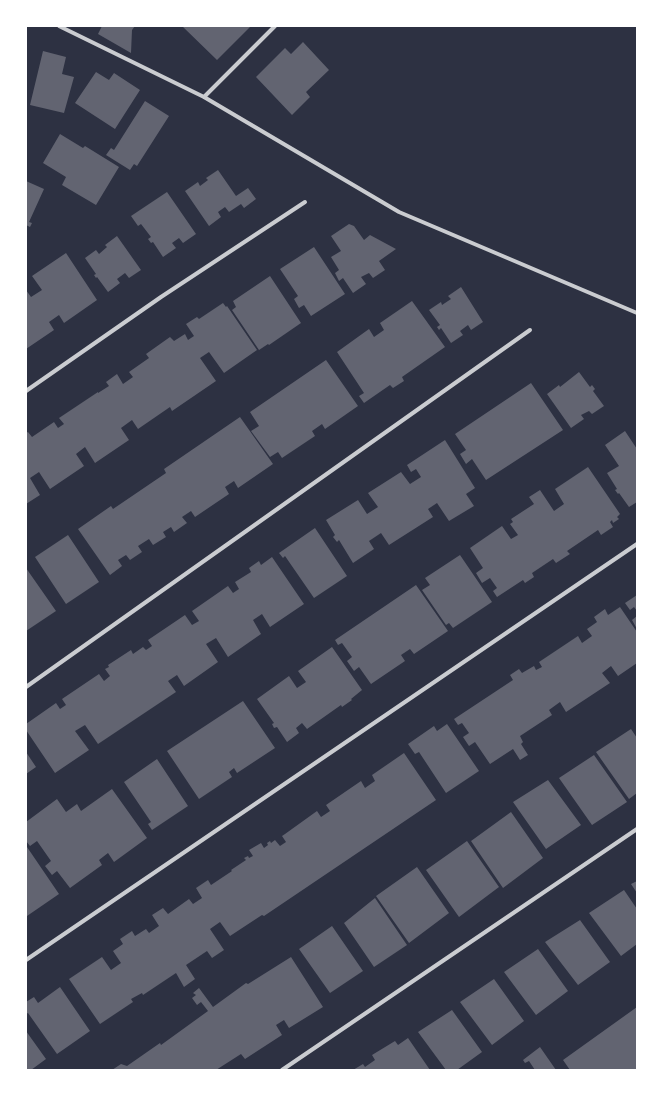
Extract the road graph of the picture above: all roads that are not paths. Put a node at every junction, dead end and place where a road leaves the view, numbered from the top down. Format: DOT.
graph roads {
  1 [pos="59,26"];
  2 [pos="275,26"];
  3 [pos="204,97"];
  4 [pos="305,202"];
  5 [pos="637,313"];
  6 [pos="530,330"];
  7 [pos="26,391"];
  8 [pos="637,544"];
  9 [pos="26,687"];
  10 [pos="637,829"];
  11 [pos="26,960"];
  12 [pos="282,1070"];
  1 -- 3 [label="street"];
  2 -- 3 [label="street"];
  3 -- 5 [label="street"];
  4 -- 7 [label="street"];
  6 -- 9 [label="street"];
  8 -- 11 [label="street"];
  10 -- 12 [label="street"];
}
